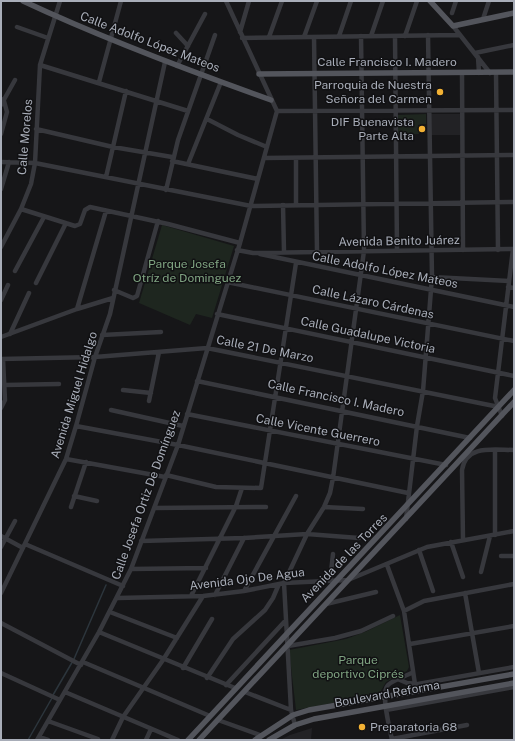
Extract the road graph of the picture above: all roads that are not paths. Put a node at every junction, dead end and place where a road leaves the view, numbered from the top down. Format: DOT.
graph roads {
  1 [pos="23,1"];
  2 [pos="60,1"];
  3 [pos="121,1"];
  4 [pos="226,1"];
  5 [pos="249,1"];
  6 [pos="282,1"];
  7 [pos="317,1"];
  8 [pos="351,1"];
  9 [pos="383,1"];
  10 [pos="417,1"];
  11 [pos="430,1"];
  12 [pos="456,1"];
  13 [pos="489,1"];
  14 [pos="452,12"];
  15 [pos="514,13"];
  16 [pos="205,14"];
  17 [pos="55,16"];
  18 [pos="483,19"];
  19 [pos="453,26"];
  20 [pos="17,27"];
  21 [pos="239,32"];
  22 [pos="176,33"];
  23 [pos="215,35"];
  24 [pos="428,35"];
  25 [pos="459,35"];
  26 [pos="314,36"];
  27 [pos="339,36"];
  28 [pos="361,36"];
  29 [pos="372,36"];
  30 [pos="395,36"];
  31 [pos="406,36"];
  32 [pos="269,37"];
  33 [pos="304,37"];
  34 [pos="48,38"];
  35 [pos="242,38"];
  36 [pos="110,40"];
  37 [pos="514,45"];
  38 [pos="188,46"];
  39 [pos="475,52"];
  40 [pos="478,57"];
  41 [pos="165,62"];
  42 [pos="40,65"];
  43 [pos="176,66"];
  44 [pos="514,72"];
  45 [pos="314,73"];
  46 [pos="462,73"];
  47 [pos="479,73"];
  48 [pos="493,73"];
  49 [pos="259,74"];
  50 [pos="362,74"];
  51 [pos="395,74"];
  52 [pos="428,74"];
  53 [pos="202,75"];
  54 [pos="15,80"];
  55 [pos="99,82"];
  56 [pos="221,82"];
  57 [pos="126,91"];
  58 [pos="271,100"];
  59 [pos="156,101"];
  60 [pos="2,102"];
  61 [pos="315,110"];
  62 [pos="396,110"];
  63 [pos="430,110"];
  64 [pos="463,110"];
  65 [pos="496,110"];
  66 [pos="514,110"];
  67 [pos="188,111"];
  68 [pos="277,111"];
  69 [pos="362,111"];
  70 [pos="207,119"];
  71 [pos="36,129"];
  72 [pos="1,134"];
  73 [pos="113,147"];
  74 [pos="267,147"];
  75 [pos="144,152"];
  76 [pos="497,155"];
  77 [pos="514,155"];
  78 [pos="430,156"];
  79 [pos="463,156"];
  80 [pos="316,157"];
  81 [pos="363,157"];
  82 [pos="396,157"];
  83 [pos="264,158"];
  84 [pos="296,158"];
  85 [pos="172,159"];
  86 [pos="1,162"];
  87 [pos="9,162"];
  88 [pos="35,163"];
  89 [pos="188,164"];
  90 [pos="106,177"];
  91 [pos="3,179"];
  92 [pos="258,179"];
  93 [pos="137,183"];
  94 [pos="1,189"];
  95 [pos="166,190"];
  96 [pos="514,202"];
  97 [pos="497,203"];
  98 [pos="396,204"];
  99 [pos="432,204"];
  100 [pos="463,204"];
  101 [pos="296,205"];
  102 [pos="316,205"];
  103 [pos="363,205"];
  104 [pos="251,206"];
  105 [pos="283,206"];
  106 [pos="21,209"];
  107 [pos="106,211"];
  108 [pos="130,215"];
  109 [pos="44,217"];
  110 [pos="158,221"];
  111 [pos="66,223"];
  112 [pos="240,242"];
  113 [pos="1,247"];
  114 [pos="514,249"];
  115 [pos="237,250"];
  116 [pos="463,250"];
  117 [pos="498,250"];
  118 [pos="364,251"];
  119 [pos="397,251"];
  120 [pos="433,251"];
  121 [pos="284,252"];
  122 [pos="317,252"];
  123 [pos="253,253"];
  124 [pos="296,263"];
  125 [pos="15,271"];
  126 [pos="361,276"];
  127 [pos="432,277"];
  128 [pos="509,281"];
  129 [pos="227,282"];
  130 [pos="36,283"];
  131 [pos="8,285"];
  132 [pos="508,287"];
  133 [pos="514,288"];
  134 [pos="114,290"];
  135 [pos="432,290"];
  136 [pos="29,292"];
  137 [pos="291,295"];
  138 [pos="113,298"];
  139 [pos="1,300"];
  140 [pos="506,305"];
  141 [pos="514,307"];
  142 [pos="356,308"];
  143 [pos="77,309"];
  144 [pos="217,314"];
  145 [pos="430,324"];
  146 [pos="286,328"];
  147 [pos="161,332"];
  148 [pos="10,334"];
  149 [pos="102,335"];
  150 [pos="1,337"];
  151 [pos="502,339"];
  152 [pos="514,341"];
  153 [pos="352,342"];
  154 [pos="207,348"];
  155 [pos="159,352"];
  156 [pos="95,356"];
  157 [pos="426,357"];
  158 [pos="2,359"];
  159 [pos="281,363"];
  160 [pos="499,372"];
  161 [pos="347,376"];
  162 [pos="514,376"];
  163 [pos="197,381"];
  164 [pos="59,384"];
  165 [pos="4,388"];
  166 [pos="123,390"];
  167 [pos="514,390"];
  168 [pos="423,391"];
  169 [pos="151,393"];
  170 [pos="275,397"];
  171 [pos="149,402"];
  172 [pos="514,402"];
  173 [pos="499,407"];
  174 [pos="1,408"];
  175 [pos="111,410"];
  176 [pos="342,411"];
  177 [pos="187,414"];
  178 [pos="502,416"];
  179 [pos="76,426"];
  180 [pos="183,426"];
  181 [pos="417,426"];
  182 [pos="270,431"];
  183 [pos="470,438"];
  184 [pos="338,444"];
  185 [pos="178,445"];
  186 [pos="495,450"];
  187 [pos="514,450"];
  188 [pos="412,458"];
  189 [pos="66,459"];
  190 [pos="86,462"];
  191 [pos="265,464"];
  192 [pos="446,465"];
  193 [pos="166,476"];
  194 [pos="333,478"];
  195 [pos="242,488"];
  196 [pos="408,493"];
  197 [pos="74,496"];
  198 [pos="296,496"];
  199 [pos="97,501"];
  200 [pos="236,506"];
  201 [pos="71,507"];
  202 [pos="266,507"];
  203 [pos="324,507"];
  204 [pos="154,508"];
  205 [pos="406,508"];
  206 [pos="363,509"];
  207 [pos="406,519"];
  208 [pos="14,521"];
  209 [pos="514,531"];
  210 [pos="307,534"];
  211 [pos="275,536"];
  212 [pos="493,536"];
  213 [pos="3,537"];
  214 [pos="221,538"];
  215 [pos="244,538"];
  216 [pos="359,538"];
  217 [pos="463,540"];
  218 [pos="141,541"];
  219 [pos="451,542"];
  220 [pos="24,546"];
  221 [pos="1,547"];
  222 [pos="419,550"];
  223 [pos="333,554"];
  224 [pos="501,556"];
  225 [pos="514,556"];
  226 [pos="387,564"];
  227 [pos="206,568"];
  228 [pos="131,569"];
  229 [pos="481,572"];
  230 [pos="463,577"];
  231 [pos="348,580"];
  232 [pos="333,581"];
  233 [pos="282,583"];
  234 [pos="514,584"];
  235 [pos="123,586"];
  236 [pos="244,591"];
  237 [pos="433,591"];
  238 [pos="376,592"];
  239 [pos="465,592"];
  240 [pos="1,593"];
  241 [pos="214,595"];
  242 [pos="191,596"];
  243 [pos="203,596"];
  244 [pos="118,598"];
  245 [pos="326,604"];
  246 [pos="404,611"];
  247 [pos="110,612"];
  248 [pos="393,616"];
  249 [pos="212,619"];
  250 [pos="286,620"];
  251 [pos="1,623"];
  252 [pos="514,626"];
  253 [pos="99,632"];
  254 [pos="472,633"];
  255 [pos="287,634"];
  256 [pos="177,638"];
  257 [pos="410,644"];
  258 [pos="288,646"];
  259 [pos="163,660"];
  260 [pos="82,663"];
  261 [pos="514,667"];
  262 [pos="183,668"];
  263 [pos="1,672"];
  264 [pos="413,672"];
  265 [pos="479,673"];
  266 [pos="514,674"];
  267 [pos="207,678"];
  268 [pos="400,680"];
  269 [pos="514,683"];
  270 [pos="415,684"];
  271 [pos="226,685"];
  272 [pos="514,687"];
  273 [pos="143,688"];
  274 [pos="236,688"];
  275 [pos="65,692"];
  276 [pos="245,692"];
  277 [pos="385,697"];
  278 [pos="58,699"];
  279 [pos="386,707"];
  280 [pos="292,713"];
  281 [pos="210,716"];
  282 [pos="123,717"];
  283 [pos="218,720"];
  284 [pos="48,721"];
  285 [pos="295,725"];
  286 [pos="467,725"];
  287 [pos="151,729"];
  288 [pos="260,736"];
  289 [pos="38,738"];
  290 [pos="98,739"];
  291 [pos="48,740"];
  292 [pos="112,740"];
  293 [pos="146,740"];
  294 [pos="178,740"];
  295 [pos="188,740"];
  296 [pos="199,740"];
  297 [pos="255,740"];
  298 [pos="269,740"];
  299 [pos="392,740"];
  1 -- 17 [label="main road, Calle Adolfo López Mateos"];
  2 -- 17 [label="street, Calle Morelos"];
  3 -- 36 [label="street"];
  4 -- 21 [label="street"];
  5 -- 21 [label="street"];
  6 -- 32 [label="street"];
  7 -- 33 [label="street"];
  8 -- 27 [label="street"];
  9 -- 29 [label="street"];
  10 -- 31 [label="street"];
  11 -- 19 [label="main road"];
  12 -- 14 [label="street"];
  13 -- 18 [label="street"];
  15 -- 18 [label="main road"];
  16 -- 38 [label="street"];
  17 -- 34 [label="street, Calle Morelos"];
  17 -- 36 [label="main road, Calle Adolfo López Mateos"];
  18 -- 19 [label="main road"];
  19 -- 25 [label="street"];
  20 -- 34 [label="street"];
  21 -- 35 [label="street"];
  22 -- 38 [label="street"];
  23 -- 53 [label="street"];
  24 -- 25 [label="street"];
  24 -- 31 [label="street"];
  24 -- 52 [label="street"];
  25 -- 39 [label="street"];
  26 -- 27 [label="street"];
  26 -- 33 [label="street"];
  26 -- 45 [label="street"];
  27 -- 28 [label="street"];
  28 -- 29 [label="street"];
  28 -- 50 [label="street"];
  29 -- 30 [label="street"];
  30 -- 31 [label="street"];
  30 -- 51 [label="street"];
  32 -- 33 [label="street"];
  32 -- 35 [label="street"];
  34 -- 42 [label="street, Calle Morelos"];
  35 -- 49 [label="street"];
  36 -- 41 [label="main road, Calle Adolfo López Mateos"];
  36 -- 55 [label="street"];
  37 -- 39 [label="street"];
  38 -- 43 [label="street"];
  39 -- 40 [label="street"];
  40 -- 47 [label="street"];
  40 -- 48 [label="street"];
  41 -- 43 [label="main road, Calle Adolfo López Mateos"];
  41 -- 59 [label="street, Avenida Miguel Hidalgo"];
  42 -- 55 [label="street"];
  42 -- 71 [label="street, Calle Morelos"];
  43 -- 53 [label="main road, Calle Adolfo López Mateos"];
  44 -- 48 [label="main road, Calle Francisco I. Madero"];
  45 -- 49 [label="main road, Calle Francisco I. Madero"];
  45 -- 50 [label="main road, Calle Francisco I. Madero"];
  45 -- 61 [label="street"];
  46 -- 47 [label="main road, Calle Francisco I. Madero"];
  46 -- 52 [label="main road, Calle Francisco I. Madero"];
  46 -- 64 [label="street"];
  47 -- 48 [label="main road, Calle Francisco I. Madero"];
  48 -- 65 [label="street"];
  49 -- 58 [label="street"];
  50 -- 51 [label="main road, Calle Francisco I. Madero"];
  50 -- 69 [label="street"];
  51 -- 52 [label="main road, Calle Francisco I. Madero"];
  51 -- 62 [label="street"];
  52 -- 63 [label="street"];
  53 -- 56 [label="main road, Calle Adolfo López Mateos"];
  53 -- 67 [label="street"];
  54 -- 60 [label="street"];
  55 -- 57 [label="street"];
  56 -- 58 [label="main road, Calle Adolfo López Mateos"];
  56 -- 70 [label="street"];
  57 -- 59 [label="street"];
  57 -- 73 [label="street"];
  58 -- 68 [label="street"];
  59 -- 67 [label="street"];
  59 -- 75 [label="street, Avenida Miguel Hidalgo"];
  60 -- 72 [label="street"];
  61 -- 68 [label="street"];
  61 -- 69 [label="street"];
  61 -- 80 [label="street"];
  62 -- 63 [label="street"];
  62 -- 69 [label="street"];
  62 -- 82 [label="street"];
  63 -- 64 [label="street"];
  63 -- 78 [label="street"];
  64 -- 65 [label="street"];
  64 -- 79 [label="street"];
  65 -- 66 [label="street"];
  65 -- 76 [label="street"];
  67 -- 85 [label="street"];
  68 -- 74 [label="street, Calle Josefa Ortiz De Domínguez"];
  69 -- 81 [label="street"];
  70 -- 74 [label="street"];
  70 -- 89 [label="street"];
  71 -- 73 [label="street"];
  71 -- 88 [label="street, Calle Morelos"];
  73 -- 75 [label="street"];
  73 -- 90 [label="street"];
  74 -- 83 [label="street, Calle Josefa Ortiz De Domínguez"];
  75 -- 85 [label="street"];
  75 -- 93 [label="street, Avenida Miguel Hidalgo"];
  76 -- 77 [label="street"];
  76 -- 79 [label="street"];
  76 -- 97 [label="street"];
  78 -- 79 [label="street"];
  78 -- 82 [label="street"];
  78 -- 99 [label="street"];
  79 -- 100 [label="street"];
  80 -- 81 [label="street"];
  80 -- 84 [label="street"];
  80 -- 102 [label="street"];
  81 -- 82 [label="street"];
  81 -- 103 [label="street"];
  82 -- 98 [label="street"];
  83 -- 84 [label="street"];
  83 -- 92 [label="street, Calle Josefa Ortiz De Domínguez"];
  84 -- 101 [label="street"];
  85 -- 89 [label="street"];
  85 -- 95 [label="street"];
  86 -- 87 [label="street"];
  87 -- 88 [label="street"];
  87 -- 91 [label="street"];
  88 -- 90 [label="street"];
  88 -- 106 [label="street, Calle Morelos"];
  89 -- 92 [label="street"];
  90 -- 93 [label="street"];
  91 -- 94 [label="street"];
  92 -- 104 [label="street, Calle Josefa Ortiz De Domínguez"];
  93 -- 95 [label="street"];
  93 -- 108 [label="street, Avenida Miguel Hidalgo"];
  95 -- 104 [label="street"];
  96 -- 97 [label="street"];
  97 -- 100 [label="street"];
  97 -- 117 [label="street"];
  98 -- 99 [label="street"];
  98 -- 103 [label="street"];
  98 -- 119 [label="street"];
  99 -- 100 [label="street"];
  99 -- 120 [label="street"];
  100 -- 116 [label="street"];
  101 -- 102 [label="street"];
  101 -- 105 [label="street"];
  102 -- 103 [label="street"];
  102 -- 122 [label="street"];
  103 -- 118 [label="street"];
  104 -- 105 [label="street"];
  104 -- 112 [label="street, Calle Josefa Ortiz De Domínguez"];
  105 -- 121 [label="street"];
  106 -- 109 [label="street"];
  106 -- 113 [label="street, Calle Morelos"];
  107 -- 108 [label="street"];
  107 -- 111 [label="street"];
  107 -- 143 [label="street"];
  108 -- 110 [label="street"];
  108 -- 134 [label="street, Avenida Miguel Hidalgo"];
  109 -- 111 [label="street"];
  109 -- 125 [label="street"];
  110 -- 112 [label="street"];
  110 -- 134 [label="street"];
  111 -- 130 [label="street"];
  112 -- 115 [label="street, Calle Josefa Ortiz De Domínguez"];
  114 -- 117 [label="street, Avenida Benito Juárez"];
  114 -- 128 [label="street"];
  115 -- 123 [label="street, Avenida Benito Juárez"];
  115 -- 129 [label="street, Calle Josefa Ortiz De Domínguez"];
  116 -- 117 [label="street, Avenida Benito Juárez"];
  116 -- 120 [label="street, Avenida Benito Juárez"];
  118 -- 119 [label="street, Avenida Benito Juárez"];
  118 -- 122 [label="street, Avenida Benito Juárez"];
  118 -- 126 [label="street"];
  119 -- 120 [label="street, Avenida Benito Juárez"];
  120 -- 127 [label="street"];
  121 -- 122 [label="street, Avenida Benito Juárez"];
  121 -- 123 [label="street, Avenida Benito Juárez"];
  123 -- 124 [label="street, Calle Adolfo López Mateos"];
  124 -- 126 [label="street, Calle Adolfo López Mateos"];
  124 -- 137 [label="street"];
  126 -- 135 [label="street, Calle Adolfo López Mateos"];
  126 -- 142 [label="street"];
  127 -- 128 [label="street, Calle Adolfo López Mateos"];
  127 -- 135 [label="street"];
  128 -- 132 [label="street"];
  129 -- 137 [label="street, Calle Lázaro Cárdenas"];
  129 -- 144 [label="street, Calle Josefa Ortiz De Domínguez"];
  131 -- 139 [label="street"];
  132 -- 133 [label="street"];
  132 -- 140 [label="street"];
  134 -- 138 [label="street, Avenida Miguel Hidalgo"];
  135 -- 140 [label="street, Calle Adolfo López Mateos"];
  135 -- 145 [label="street"];
  136 -- 148 [label="street"];
  137 -- 142 [label="street, Calle Lázaro Cárdenas"];
  137 -- 146 [label="street"];
  138 -- 143 [label="street"];
  138 -- 149 [label="street, Avenida Miguel Hidalgo"];
  140 -- 141 [label="street, Calle Adolfo López Mateos"];
  140 -- 151 [label="street"];
  142 -- 145 [label="street, Calle Lázaro Cárdenas"];
  142 -- 153 [label="street"];
  143 -- 148 [label="street"];
  144 -- 146 [label="street, Calle Guadalupe Victoria"];
  144 -- 154 [label="street, Calle Josefa Ortiz De Domínguez"];
  145 -- 151 [label="street, Calle Lázaro Cárdenas"];
  145 -- 157 [label="street"];
  146 -- 153 [label="street, Calle Guadalupe Victoria"];
  146 -- 159 [label="street"];
  147 -- 149 [label="street"];
  148 -- 150 [label="street"];
  149 -- 156 [label="street, Avenida Miguel Hidalgo"];
  151 -- 152 [label="street, Calle Lázaro Cárdenas"];
  151 -- 160 [label="street"];
  153 -- 157 [label="street, Calle Guadalupe Victoria"];
  153 -- 161 [label="street"];
  154 -- 155 [label="street, Calle 21 De Marzo"];
  154 -- 159 [label="street, Calle 21 De Marzo"];
  154 -- 163 [label="street, Calle Josefa Ortiz De Domínguez"];
  155 -- 156 [label="street, Calle 21 De Marzo"];
  155 -- 169 [label="street"];
  156 -- 158 [label="street, Calle 21 De Marzo"];
  156 -- 179 [label="street, Avenida Miguel Hidalgo"];
  157 -- 160 [label="street, Calle Guadalupe Victoria"];
  157 -- 168 [label="street"];
  158 -- 165 [label="street"];
  159 -- 161 [label="street, Calle 21 De Marzo"];
  159 -- 170 [label="street"];
  160 -- 162 [label="street, Calle Guadalupe Victoria"];
  160 -- 173 [label="street"];
  161 -- 168 [label="street, Calle 21 De Marzo"];
  161 -- 176 [label="street"];
  163 -- 170 [label="street, Calle Francisco I. Madero"];
  163 -- 177 [label="street, Calle Josefa Ortiz De Domínguez"];
  164 -- 165 [label="street"];
  165 -- 174 [label="street"];
  166 -- 169 [label="street"];
  167 -- 173 [label="main road, Avenida de las Torres"];
  168 -- 173 [label="street, Calle 21 De Marzo"];
  168 -- 181 [label="street"];
  169 -- 171 [label="street"];
  170 -- 176 [label="street, Calle Francisco I. Madero"];
  170 -- 182 [label="street"];
  172 -- 178 [label="main road, Avenida de las Torres"];
  173 -- 178 [label="street"];
  173 -- 183 [label="main road, Avenida de las Torres"];
  175 -- 180 [label="street"];
  176 -- 181 [label="street, Calle Francisco I. Madero"];
  176 -- 184 [label="street"];
  177 -- 180 [label="street, Calle Josefa Ortiz De Domínguez"];
  177 -- 182 [label="street, Calle Vicente Guerrero"];
  178 -- 207 [label="main road, Avenida de las Torres"];
  179 -- 185 [label="street"];
  179 -- 189 [label="street, Avenida Miguel Hidalgo"];
  180 -- 185 [label="street, Calle Josefa Ortiz De Domínguez"];
  181 -- 183 [label="street, Calle Francisco I. Madero"];
  181 -- 188 [label="street"];
  182 -- 184 [label="street, Calle Vicente Guerrero"];
  182 -- 191 [label="street"];
  183 -- 192 [label="main road, Avenida de las Torres"];
  184 -- 188 [label="street, Calle Vicente Guerrero"];
  184 -- 194 [label="street"];
  185 -- 191 [label="street"];
  185 -- 193 [label="street, Calle Josefa Ortiz De Domínguez"];
  186 -- 187 [label="street"];
  186 -- 212 [label="street"];
  186 -- 217 [label="street"];
  188 -- 192 [label="street, Calle Vicente Guerrero"];
  188 -- 196 [label="street"];
  189 -- 190 [label="street"];
  189 -- 220 [label="street, Avenida Miguel Hidalgo"];
  190 -- 193 [label="street"];
  190 -- 197 [label="street"];
  191 -- 194 [label="street"];
  191 -- 195 [label="street"];
  192 -- 205 [label="main road, Avenida de las Torres"];
  193 -- 195 [label="street"];
  193 -- 204 [label="street, Calle Josefa Ortiz De Domínguez"];
  194 -- 196 [label="street"];
  194 -- 203 [label="street"];
  195 -- 200 [label="street"];
  196 -- 205 [label="street"];
  197 -- 199 [label="street"];
  197 -- 201 [label="street"];
  198 -- 211 [label="street"];
  200 -- 202 [label="street"];
  200 -- 204 [label="street"];
  200 -- 214 [label="street"];
  203 -- 206 [label="street"];
  203 -- 210 [label="street"];
  204 -- 218 [label="street, Calle Josefa Ortiz De Domínguez"];
  205 -- 207 [label="street"];
  205 -- 232 [label="main road, Avenida de las Torres"];
  207 -- 231 [label="main road, Avenida de las Torres"];
  208 -- 213 [label="street"];
  209 -- 212 [label="street, Avenida Ojo De Agua"];
  210 -- 211 [label="street"];
  210 -- 216 [label="street"];
  210 -- 233 [label="street"];
  211 -- 215 [label="street"];
  211 -- 236 [label="street"];
  212 -- 217 [label="street, Avenida Ojo De Agua"];
  212 -- 229 [label="street"];
  213 -- 220 [label="street"];
  213 -- 221 [label="street"];
  214 -- 215 [label="street"];
  214 -- 218 [label="street"];
  214 -- 227 [label="street"];
  215 -- 241 [label="street"];
  217 -- 219 [label="street, Avenida Ojo De Agua"];
  218 -- 228 [label="street, Calle Josefa Ortiz De Domínguez"];
  219 -- 222 [label="street, Avenida Ojo De Agua"];
  219 -- 230 [label="street"];
  220 -- 235 [label="street"];
  220 -- 240 [label="street, Avenida Miguel Hidalgo"];
  222 -- 226 [label="street, Avenida Ojo De Agua"];
  222 -- 237 [label="street"];
  223 -- 232 [label="street"];
  224 -- 225 [label="street"];
  226 -- 231 [label="street, Avenida Ojo De Agua"];
  226 -- 246 [label="street"];
  227 -- 228 [label="street"];
  227 -- 242 [label="street"];
  228 -- 235 [label="street, Calle Josefa Ortiz De Domínguez"];
  231 -- 232 [label="street, Avenida Ojo De Agua"];
  231 -- 245 [label="main road, Avenida de las Torres"];
  232 -- 233 [label="street, Avenida Ojo De Agua"];
  232 -- 255 [label="main road, Avenida de las Torres"];
  233 -- 236 [label="street, Avenida Ojo De Agua"];
  233 -- 250 [label="street"];
  233 -- 267 [label="street"];
  234 -- 239 [label="street"];
  235 -- 244 [label="street, Calle Josefa Ortiz De Domínguez"];
  236 -- 241 [label="street, Avenida Ojo De Agua"];
  238 -- 245 [label="street"];
  239 -- 246 [label="street"];
  239 -- 254 [label="street"];
  241 -- 243 [label="street, Avenida Ojo De Agua"];
  242 -- 243 [label="street, Avenida Ojo De Agua"];
  242 -- 244 [label="street, Avenida Ojo De Agua"];
  243 -- 256 [label="street"];
  244 -- 247 [label="street, Calle Josefa Ortiz De Domínguez"];
  245 -- 258 [label="main road, Avenida de las Torres"];
  246 -- 257 [label="street"];
  247 -- 253 [label="street, Calle Josefa Ortiz De Domínguez"];
  247 -- 256 [label="street"];
  248 -- 258 [label="street"];
  249 -- 262 [label="street"];
  250 -- 255 [label="street"];
  250 -- 271 [label="street"];
  251 -- 260 [label="street"];
  252 -- 254 [label="street"];
  253 -- 259 [label="street"];
  253 -- 260 [label="street, Calle Josefa Ortiz De Domínguez"];
  254 -- 257 [label="street"];
  254 -- 265 [label="street"];
  255 -- 258 [label="street"];
  255 -- 274 [label="main road, Avenida de las Torres"];
  256 -- 259 [label="street"];
  257 -- 264 [label="street"];
  258 -- 276 [label="main road, Avenida de las Torres"];
  258 -- 280 [label="street"];
  259 -- 262 [label="street"];
  259 -- 273 [label="street"];
  260 -- 273 [label="street"];
  260 -- 275 [label="street, Calle Josefa Ortiz De Domínguez"];
  261 -- 265 [label="street"];
  262 -- 267 [label="street"];
  263 -- 278 [label="street"];
  264 -- 268 [label="street"];
  264 -- 270 [label="street"];
  265 -- 270 [label="street"];
  266 -- 277 [label="main road, Boulevard Reforma"];
  267 -- 271 [label="street"];
  268 -- 270 [label="street"];
  268 -- 277 [label="street"];
  269 -- 279 [label="main road, Boulevard Reforma"];
  271 -- 274 [label="street"];
  272 -- 279 [label="street"];
  273 -- 281 [label="street"];
  273 -- 282 [label="street"];
  274 -- 281 [label="main road, Avenida de las Torres"];
  275 -- 278 [label="street, Calle Josefa Ortiz De Domínguez"];
  275 -- 282 [label="street"];
  276 -- 280 [label="street"];
  276 -- 283 [label="main road, Avenida de las Torres"];
  277 -- 279 [label="street"];
  277 -- 280 [label="main road, Boulevard Reforma"];
  278 -- 284 [label="street, Calle Josefa Ortiz De Domínguez"];
  279 -- 285 [label="main road, Boulevard Reforma"];
  279 -- 299 [label="street"];
  280 -- 285 [label="street"];
  280 -- 288 [label="main road, Boulevard Reforma"];
  281 -- 295 [label="main road, Avenida de las Torres"];
  282 -- 287 [label="street"];
  282 -- 292 [label="street"];
  283 -- 288 [label="street"];
  283 -- 296 [label="main road, Avenida de las Torres"];
  284 -- 289 [label="street, Calle Josefa Ortiz De Domínguez"];
  284 -- 290 [label="street"];
  285 -- 298 [label="main road, Boulevard Reforma"];
  286 -- 299 [label="street"];
  287 -- 293 [label="street"];
  287 -- 294 [label="street"];
  288 -- 297 [label="main road, Boulevard Reforma"];
  289 -- 291 [label="street"];
}
